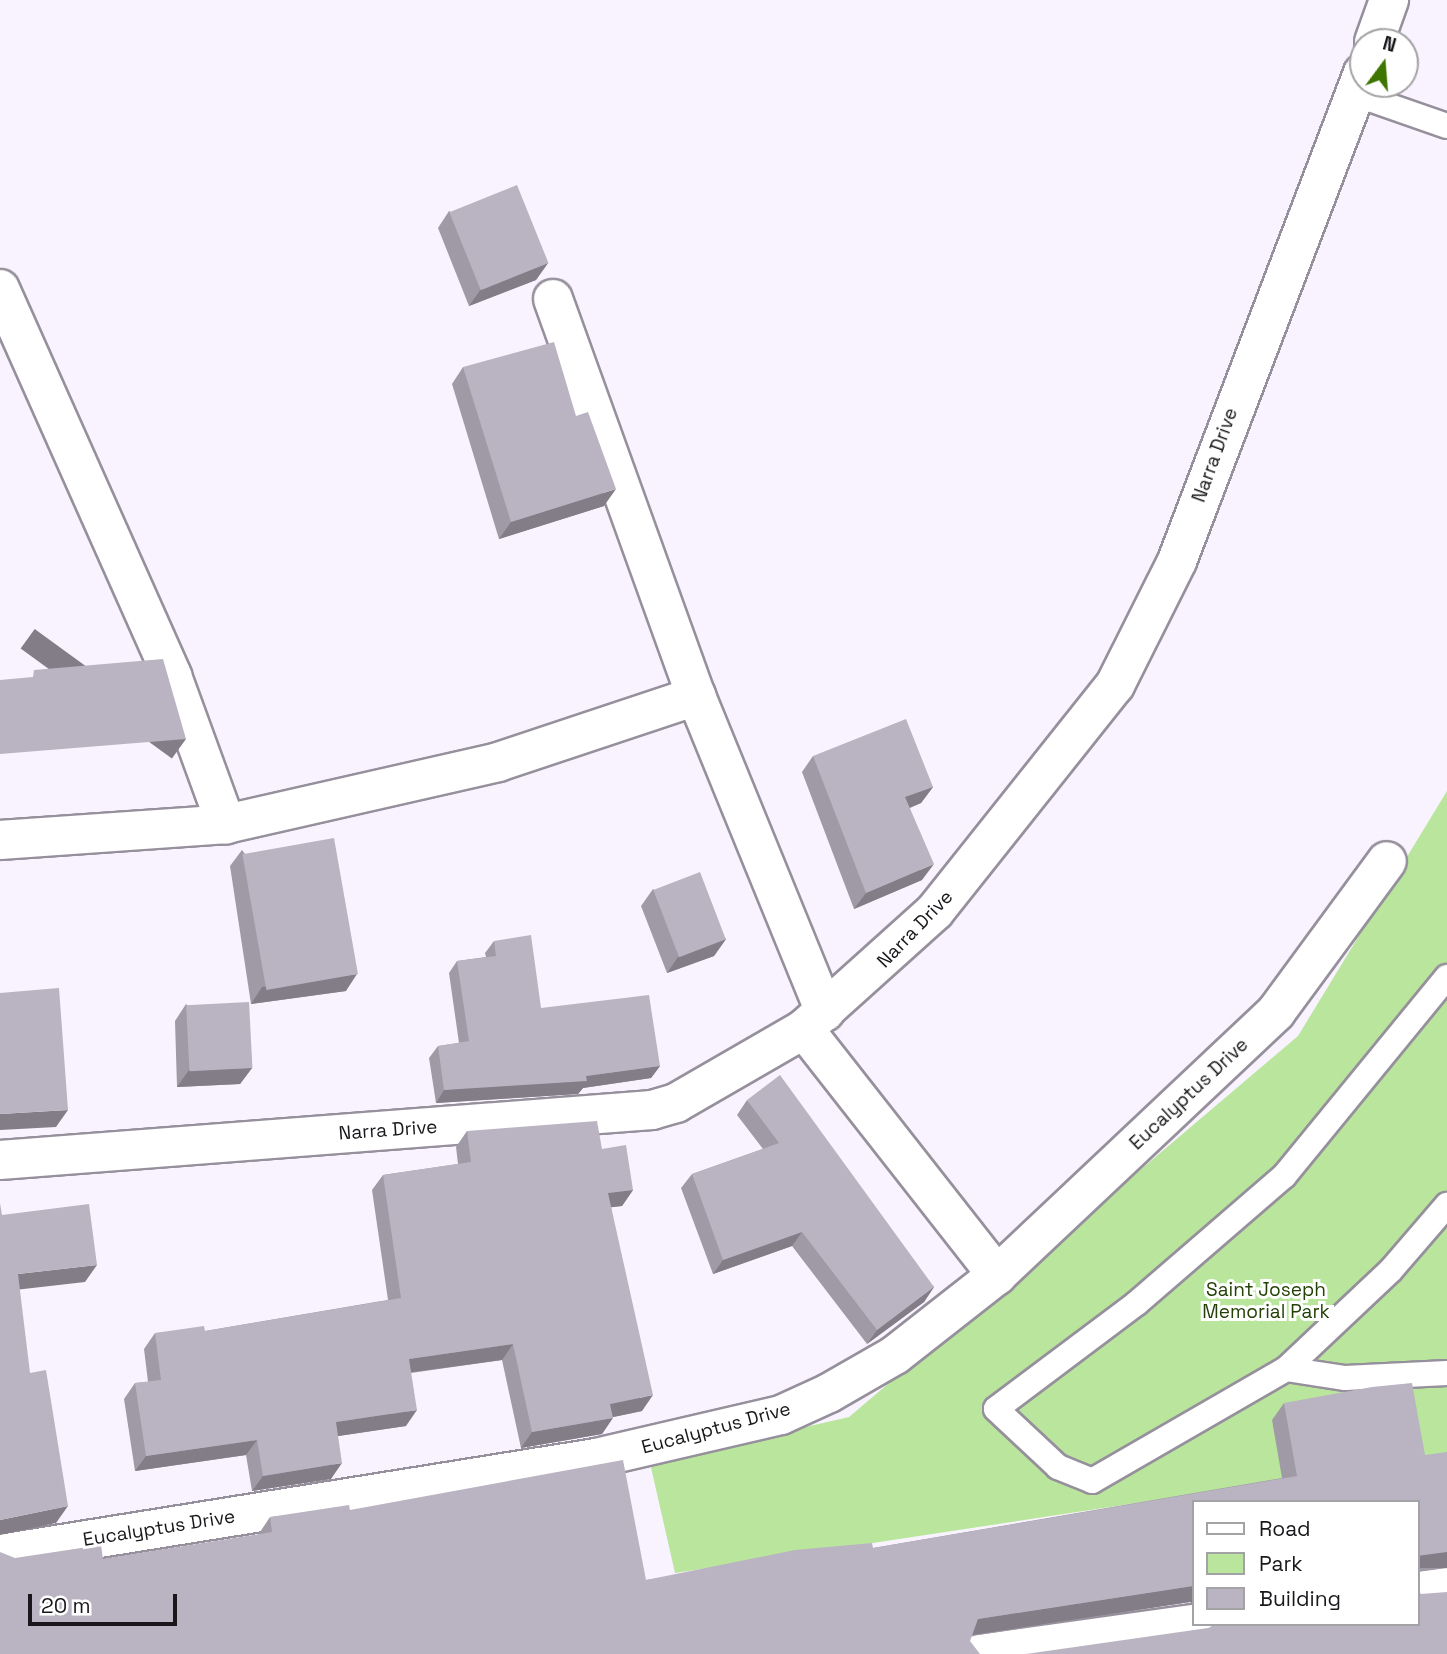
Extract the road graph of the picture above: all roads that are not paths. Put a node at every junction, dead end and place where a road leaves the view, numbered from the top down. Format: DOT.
graph roads {
  1 [pos="1389,0"];
  2 [pos="1379,28"];
  3 [pos="1353,98"];
  4 [pos="1390,98"];
  5 [pos="1447,126"];
  6 [pos="0,289"];
  7 [pos="552,299"];
  8 [pos="696,696"];
  9 [pos="226,824"];
  10 [pos="0,840"];
  11 [pos="1387,861"];
  12 [pos="1447,977"];
  13 [pos="815,1021"];
  14 [pos="0,1160"];
  15 [pos="1447,1205"];
  16 [pos="997,1275"];
  17 [pos="1286,1369"];
  18 [pos="1447,1373"];
  19 [pos="0,1554"];
  20 [pos="1447,1587"];
  21 [pos="1419,1591"];
  22 [pos="1192,1624"];
  23 [pos="979,1654"];
  1 -- 2 [label="street"];
  3 -- 13 [label="street, Narra Drive"];
  4 -- 5 [label="lane"];
  6 -- 9 [label="street"];
  7 -- 8 [label="street"];
  8 -- 9 [label="street"];
  8 -- 13 [label="street"];
  9 -- 10 [label="street"];
  11 -- 16 [label="street, Eucalyptus Drive"];
  12 -- 17 [label="lane"];
  13 -- 14 [label="street, Narra Drive"];
  13 -- 16 [label="street"];
  15 -- 17 [label="lane"];
  16 -- 19 [label="street, Eucalyptus Drive"];
  17 -- 18 [label="lane"];
  20 -- 21 [label="street"];
  22 -- 23 [label="street"];
}
